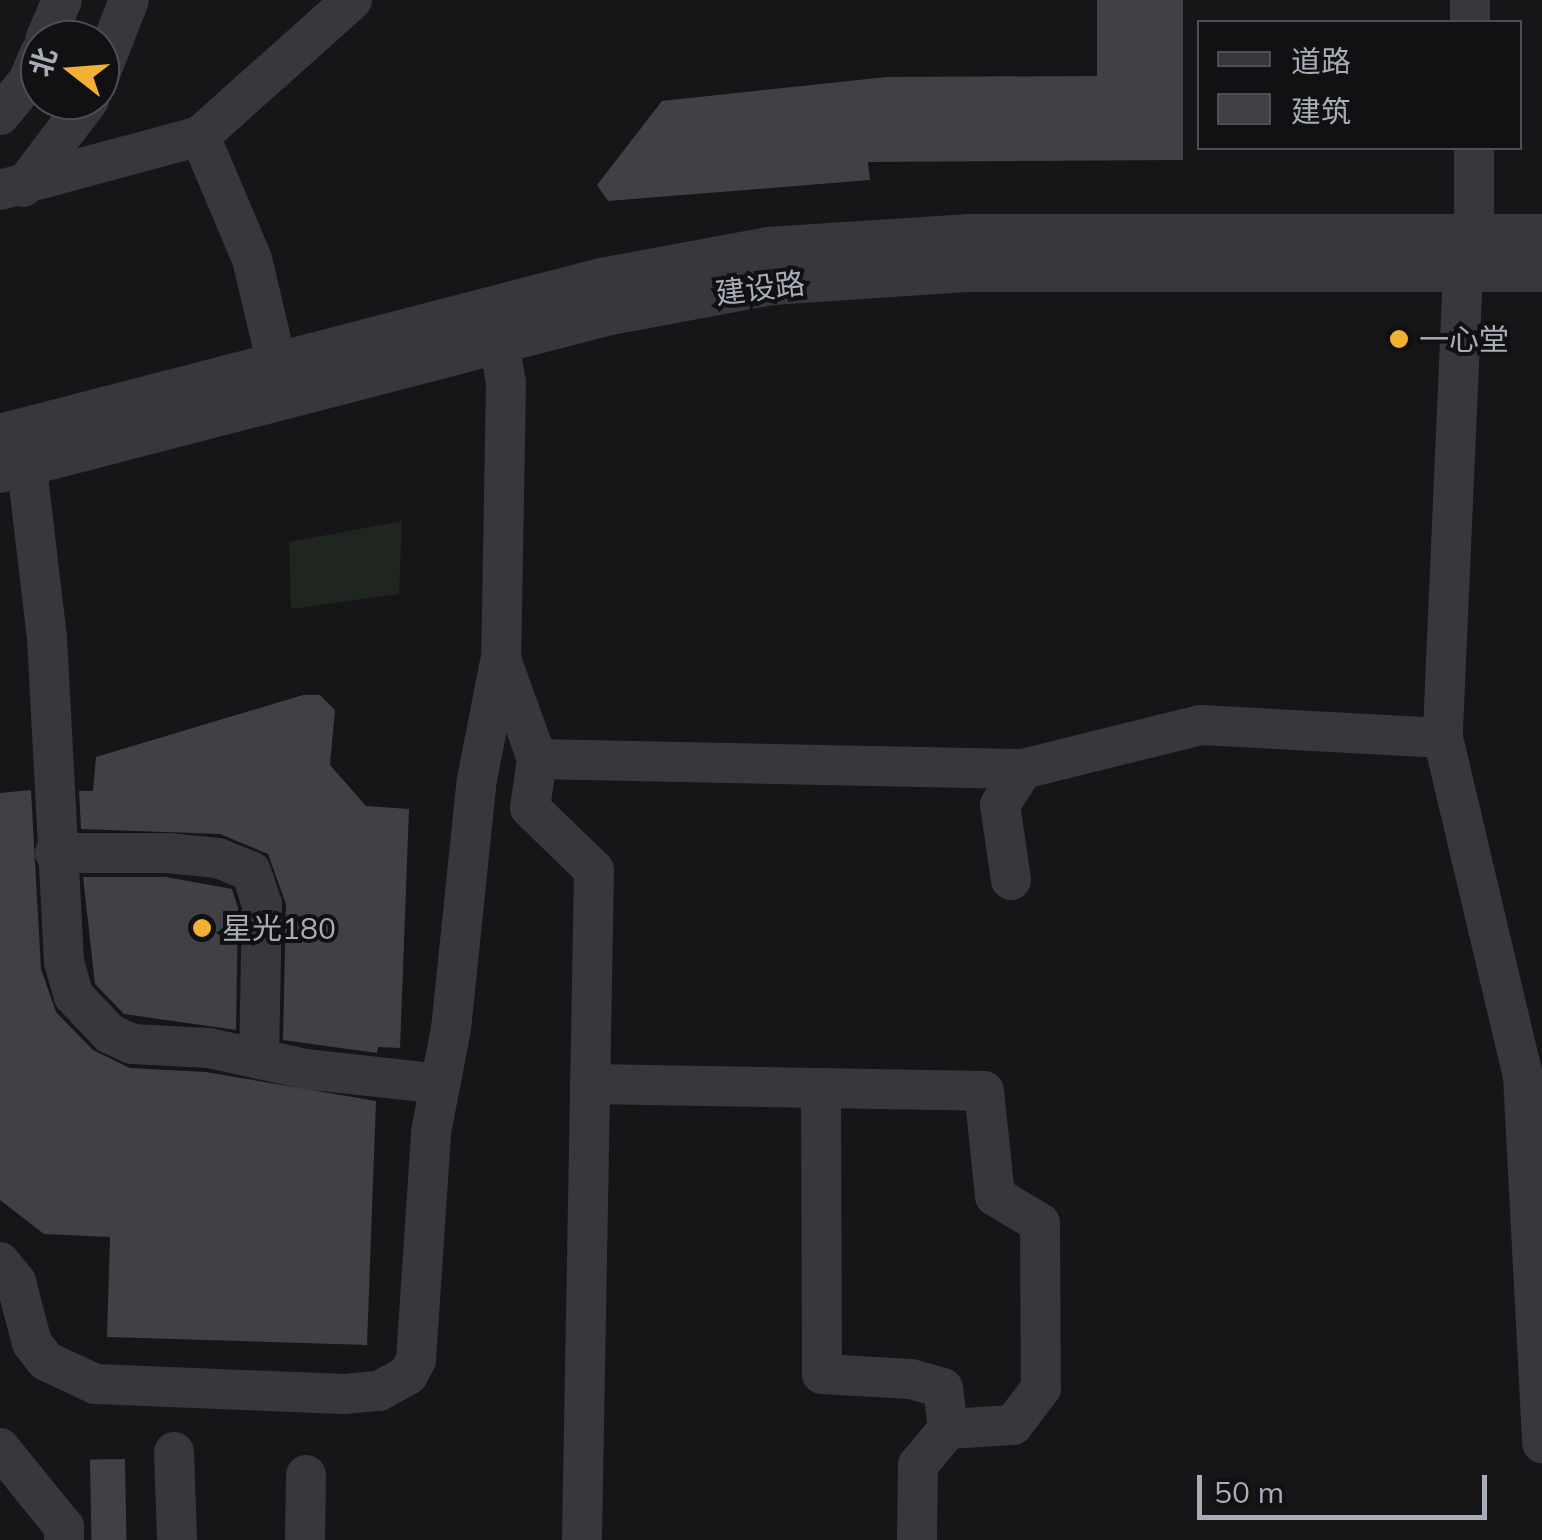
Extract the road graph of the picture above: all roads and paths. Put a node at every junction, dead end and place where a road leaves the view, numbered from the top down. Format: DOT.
graph roads {
  1 [pos="309,0"];
  2 [pos="352,0"];
  3 [pos="308,40"];
  4 [pos="20,92"];
  5 [pos="0,116"];
  6 [pos="71,120"];
  7 [pos="200,136"];
  8 [pos="1474,150"];
  9 [pos="11,188"];
  10 [pos="1542,234"];
  11 [pos="1469,253"];
  12 [pos="1542,272"];
  13 [pos="498,343"];
  14 [pos="277,365"];
  15 [pos="0,434"];
  16 [pos="13,470"];
  17 [pos="501,658"];
  18 [pos="1442,738"];
  19 [pos="537,759"];
  20 [pos="1023,769"];
  21 [pos="55,853"];
  22 [pos="1011,880"];
  23 [pos="260,1059"];
  24 [pos="440,1084"];
  25 [pos="590,1084"];
  26 [pos="821,1088"];
  27 [pos="0,1262"];
  28 [pos="948,1430"];
  29 [pos="1542,1444"];
  30 [pos="0,1448"];
  31 [pos="174,1452"];
  32 [pos="306,1476"];
  33 [pos="64,1540"];
  34 [pos="176,1540"];
  35 [pos="304,1540"];
  36 [pos="582,1540"];
  37 [pos="916,1540"];
  1 -- 3 [label="street"];
  2 -- 3 [label="street"];
  3 -- 7 [label="street"];
  4 -- 5 [label="street"];
  6 -- 9 [label="street"];
  7 -- 9 [label="street"];
  7 -- 14 [label="street"];
  8 -- 11 [label="street"];
  10 -- 11 [label="street, 建设路"];
  11 -- 12 [label="street, 建设路"];
  11 -- 13 [label="street, 建设路"];
  11 -- 14 [label="street, 建设路"];
  11 -- 18 [label="street"];
  13 -- 16 [label="street, 建设路"];
  13 -- 17 [label="street"];
  14 -- 15 [label="street, 建设路"];
  16 -- 21 [label="street"];
  17 -- 19 [label="street"];
  17 -- 24 [label="street"];
  18 -- 20 [label="street"];
  18 -- 29 [label="street"];
  19 -- 20 [label="street"];
  19 -- 25 [label="street"];
  20 -- 22 [label="street"];
  21 -- 23 [label="street"];
  21 -- 23 [label="street"];
  23 -- 24 [label="street"];
  24 -- 27 [label="street"];
  25 -- 26 [label="street"];
  25 -- 36 [label="street"];
  26 -- 28 [label="street"];
  26 -- 28 [label="street"];
  28 -- 37 [label="street"];
  30 -- 33 [label="street"];
  31 -- 34 [label="street"];
  32 -- 35 [label="street"];
}
